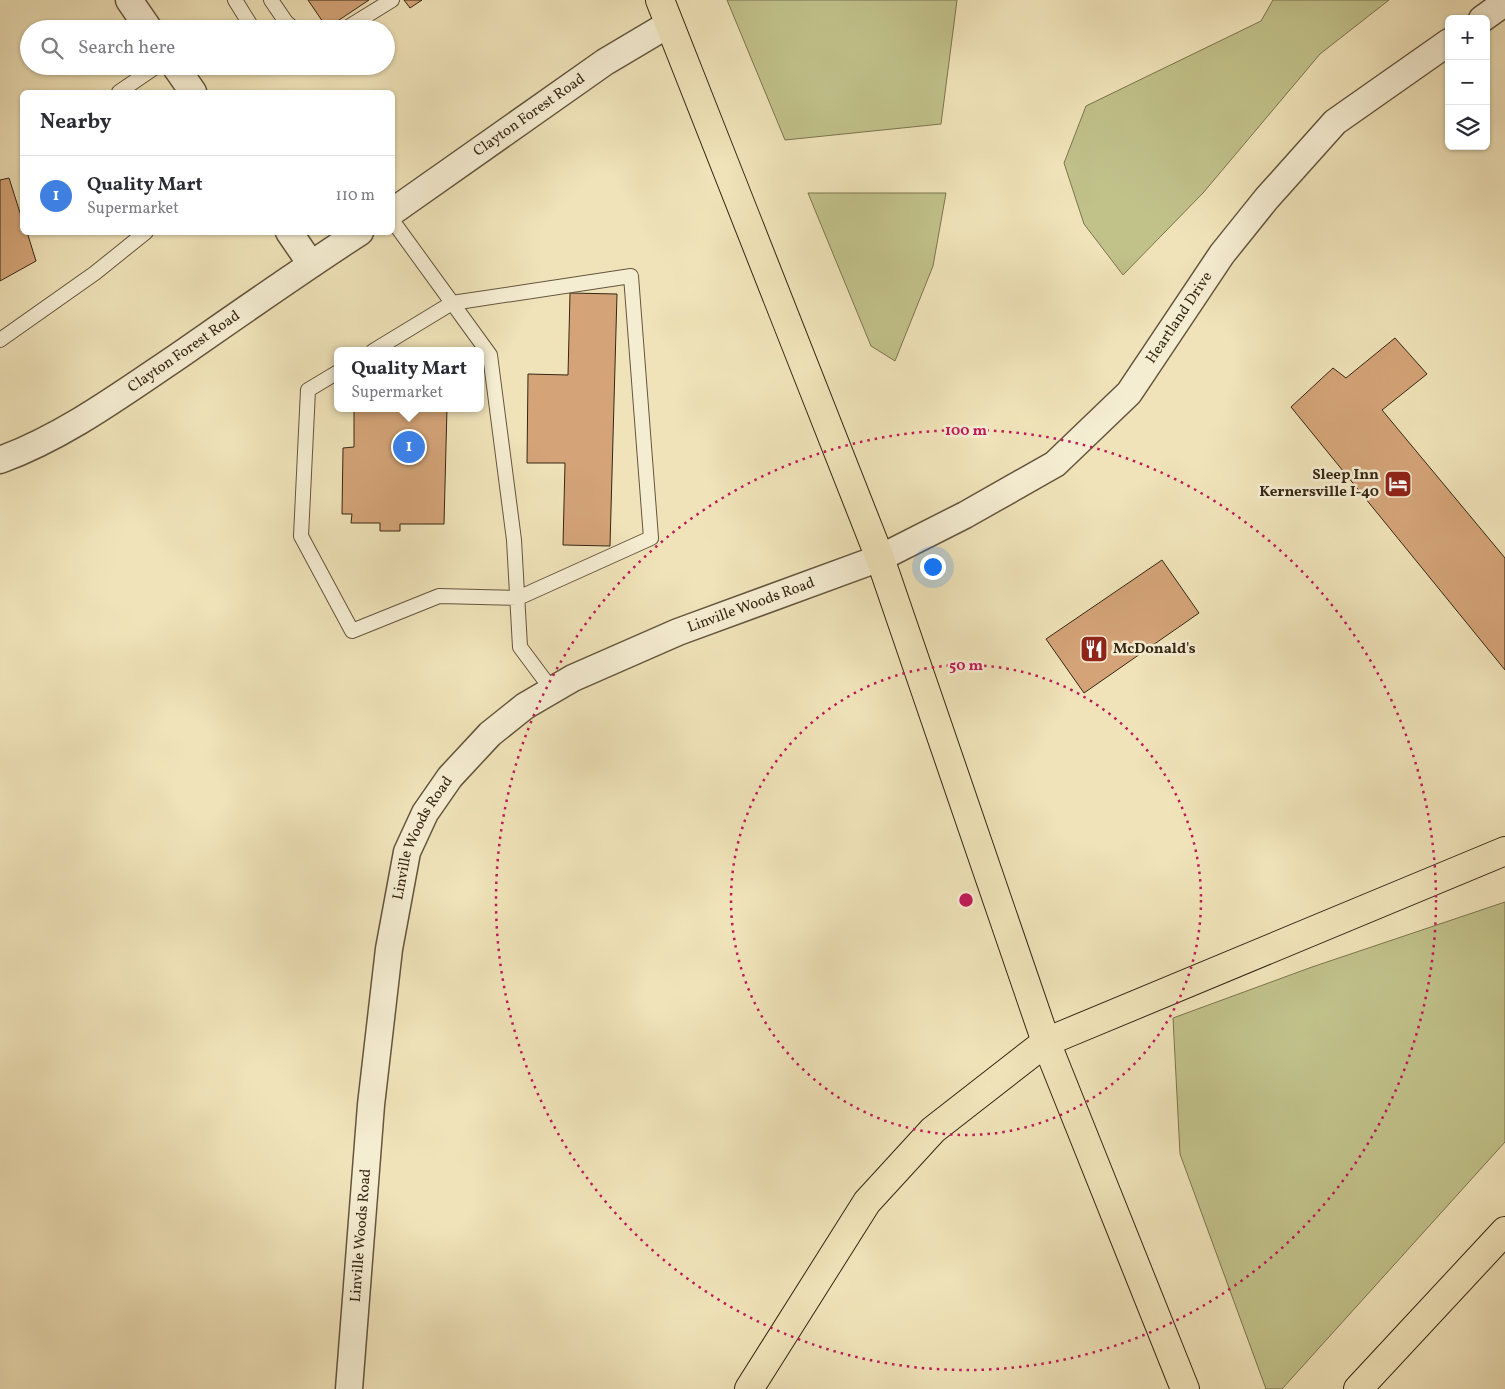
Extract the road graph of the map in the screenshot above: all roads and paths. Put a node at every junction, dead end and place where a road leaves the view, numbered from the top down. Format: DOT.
graph roads {
  1 [pos="129,0"];
  2 [pos="235,0"];
  3 [pos="271,0"];
  4 [pos="392,0"];
  5 [pos="664,12"];
  6 [pos="143,20"];
  7 [pos="247,20"];
  8 [pos="285,20"];
  9 [pos="360,20"];
  10 [pos="1445,45"];
  11 [pos="143,75"];
  12 [pos="181,75"];
  13 [pos="122,90"];
  14 [pos="192,90"];
  15 [pos="395,210"];
  16 [pos="395,224"];
  17 [pos="142,235"];
  18 [pos="291,235"];
  19 [pos="355,235"];
  20 [pos="311,264"];
  21 [pos="452,303"];
  22 [pos="0,340"];
  23 [pos="380,347"];
  24 [pos="334,374"];
  25 [pos="0,460"];
  26 [pos="880,558"];
  27 [pos="518,598"];
  28 [pos="552,690"];
  29 [pos="1505,851"];
  30 [pos="1046,1042"];
  31 [pos="1505,1231"];
  32 [pos="349,1389"];
  33 [pos="748,1389"];
  34 [pos="1185,1389"];
  35 [pos="1358,1389"];
  1 -- 6 [label="street"];
  2 -- 7 [label="lane"];
  3 -- 8 [label="lane"];
  4 -- 9 [label="lane"];
  5 -- 15 [label="street, Clayton Forest Road"];
  5 -- 26 [label="main road"];
  10 -- 26 [label="street, Heartland Drive"];
  11 -- 13 [label="lane"];
  12 -- 14 [label="street"];
  16 -- 21 [label="lane"];
  17 -- 22 [label="lane"];
  18 -- 20 [label="street"];
  19 -- 20 [label="street, Clayton Forest Road"];
  20 -- 25 [label="street, Clayton Forest Road"];
  21 -- 23 [label="lane"];
  21 -- 27 [label="lane"];
  21 -- 27 [label="lane"];
  24 -- 27 [label="lane"];
  26 -- 28 [label="street, Linville Woods Road"];
  26 -- 30 [label="main road"];
  27 -- 28 [label="lane"];
  28 -- 32 [label="street, Linville Woods Road"];
  29 -- 30 [label="main road"];
  30 -- 33 [label="main road"];
  30 -- 34 [label="main road"];
  31 -- 35 [label="main road"];
}
